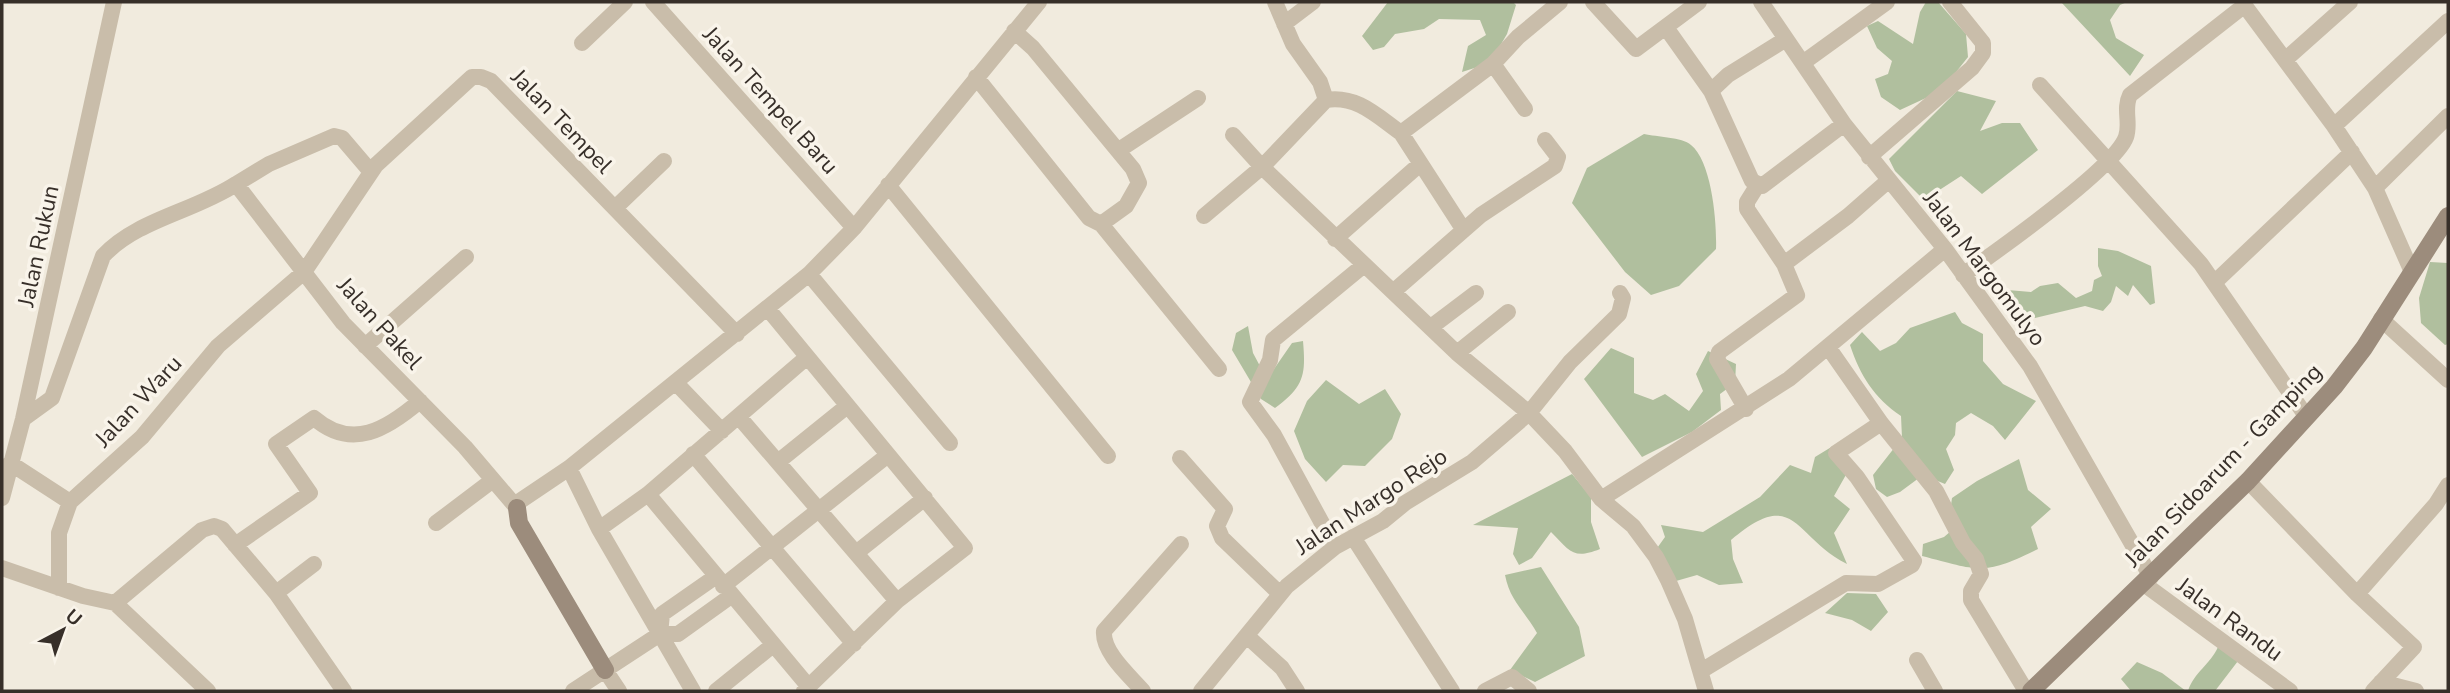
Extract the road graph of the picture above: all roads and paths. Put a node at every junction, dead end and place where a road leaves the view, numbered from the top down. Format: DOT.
graph roads {
  1 [pos="114,2"];
  2 [pos="625,2"];
  3 [pos="653,2"];
  4 [pos="1039,2"];
  5 [pos="1275,2"];
  6 [pos="1313,2"];
  7 [pos="1560,2"];
  8 [pos="1593,2"];
  9 [pos="1699,2"];
  10 [pos="1760,2"];
  11 [pos="1886,2"];
  12 [pos="1950,2"];
  13 [pos="2350,2"];
  14 [pos="2243,3"];
  15 [pos="2448,21"];
  16 [pos="1284,24"];
  17 [pos="1667,29"];
  18 [pos="1014,31"];
  19 [pos="1786,39"];
  20 [pos="582,43"];
  21 [pos="2286,60"];
  22 [pos="1804,62"];
  23 [pos="1493,64"];
  24 [pos="976,76"];
  25 [pos="2040,85"];
  26 [pos="1711,91"];
  27 [pos="1198,98"];
  28 [pos="1326,100"];
  29 [pos="1525,109"];
  30 [pos="2448,116"];
  31 [pos="1844,124"];
  32 [pos="2334,126"];
  33 [pos="1401,133"];
  34 [pos="1233,135"];
  35 [pos="1545,140"];
  36 [pos="1119,150"];
  37 [pos="2351,152"];
  38 [pos="1870,157"];
  39 [pos="2108,159"];
  40 [pos="664,161"];
  41 [pos="1419,165"];
  42 [pos="1262,167"];
  43 [pos="370,172"];
  44 [pos="1889,180"];
  45 [pos="236,184"];
  46 [pos="888,184"];
  47 [pos="1757,186"];
  48 [pos="2375,188"];
  49 [pos="615,208"];
  50 [pos="1204,216"];
  51 [pos="2448,216"];
  52 [pos="1101,224"];
  53 [pos="854,228"];
  54 [pos="1463,229"];
  55 [pos="1335,239"];
  56 [pos="1945,249"];
  57 [pos="466,257"];
  58 [pos="1784,264"];
  59 [pos="1364,265"];
  60 [pos="304,272"];
  61 [pos="2412,272"];
  62 [pos="809,274"];
  63 [pos="1963,275"];
  64 [pos="2214,283"];
  65 [pos="1394,291"];
  66 [pos="1476,293"];
  67 [pos="1620,293"];
  68 [pos="768,309"];
  69 [pos="1508,312"];
  70 [pos="2381,319"];
  71 [pos="1431,327"];
  72 [pos="737,334"];
  73 [pos="365,346"];
  74 [pos="1828,347"];
  75 [pos="1457,353"];
  76 [pos="806,358"];
  77 [pos="1219,369"];
  78 [pos="2448,380"];
  79 [pos="676,383"];
  80 [pos="422,402"];
  81 [pos="846,407"];
  82 [pos="1746,409"];
  83 [pos="1529,413"];
  84 [pos="2306,416"];
  85 [pos="739,417"];
  86 [pos="23,419"];
  87 [pos="1881,423"];
  88 [pos="722,431"];
  89 [pos="950,443"];
  90 [pos="693,454"];
  91 [pos="888,455"];
  92 [pos="1108,456"];
  93 [pos="1180,458"];
  94 [pos="779,461"];
  95 [pos="10,463"];
  96 [pos="569,468"];
  97 [pos="493,480"];
  98 [pos="2248,481"];
  99 [pos="2448,485"];
  100 [pos="648,494"];
  101 [pos="2,498"];
  102 [pos="925,498"];
  103 [pos="1601,499"];
  104 [pos="70,502"];
  105 [pos="517,508"];
  106 [pos="817,508"];
  107 [pos="436,523"];
  108 [pos="599,529"];
  109 [pos="1353,537"];
  110 [pos="1181,544"];
  111 [pos="235,545"];
  112 [pos="774,546"];
  113 [pos="1335,547"];
  114 [pos="856,553"];
  115 [pos="314,564"];
  116 [pos="2,568"];
  117 [pos="2147,580"];
  118 [pos="723,586"];
  119 [pos="59,588"];
  120 [pos="276,593"];
  121 [pos="1279,593"];
  122 [pos="2357,594"];
  123 [pos="897,601"];
  124 [pos="115,603"];
  125 [pos="660,634"];
  126 [pos="1247,636"];
  127 [pos="854,644"];
  128 [pos="773,645"];
  129 [pos="1917,660"];
  130 [pos="605,670"];
  131 [pos="1701,671"];
  132 [pos="2377,686"];
  133 [pos="806,689"];
  134 [pos="208,691"];
  135 [pos="344,691"];
  136 [pos="573,691"];
  137 [pos="619,691"];
  138 [pos="693,691"];
  139 [pos="716,691"];
  140 [pos="1143,691"];
  141 [pos="1201,691"];
  142 [pos="1297,691"];
  143 [pos="1452,691"];
  144 [pos="1485,691"];
  145 [pos="1529,691"];
  146 [pos="1706,691"];
  147 [pos="1935,691"];
  148 [pos="2025,691"];
  149 [pos="2031,691"];
  150 [pos="2290,691"];
  151 [pos="2416,691"];
  1 -- 86 [label="street, Jalan Rukun"];
  2 -- 20 [label="street"];
  3 -- 53 [label="street, Jalan Tempel Baru"];
  4 -- 18 [label="street"];
  5 -- 16 [label="street"];
  6 -- 16 [label="street"];
  7 -- 23 [label="street"];
  8 -- 17 [label="street"];
  9 -- 17 [label="street"];
  10 -- 19 [label="street, Jalan Margomulyo"];
  11 -- 22 [label="street"];
  12 -- 38 [label="street"];
  13 -- 21 [label="street"];
  14 -- 21 [label="street"];
  14 -- 39 [label="street"];
  15 -- 32 [label="street"];
  16 -- 28 [label="street"];
  17 -- 26 [label="street"];
  18 -- 24 [label="street"];
  18 -- 36 [label="street"];
  19 -- 22 [label="street, Jalan Margomulyo"];
  19 -- 26 [label="street"];
  21 -- 32 [label="street"];
  22 -- 31 [label="street, Jalan Margomulyo"];
  23 -- 29 [label="street"];
  23 -- 33 [label="street"];
  24 -- 46 [label="street"];
  24 -- 52 [label="street"];
  25 -- 39 [label="street"];
  26 -- 47 [label="street"];
  27 -- 36 [label="street"];
  28 -- 33 [label="street"];
  28 -- 42 [label="street"];
  30 -- 48 [label="street"];
  31 -- 38 [label="street, Jalan Margomulyo"];
  31 -- 47 [label="street"];
  32 -- 37 [label="street"];
  33 -- 41 [label="street"];
  34 -- 42 [label="street"];
  35 -- 54 [label="street"];
  36 -- 52 [label="street"];
  37 -- 48 [label="street"];
  37 -- 64 [label="street"];
  38 -- 44 [label="street, Jalan Margomulyo"];
  39 -- 63 [label="street"];
  39 -- 64 [label="street"];
  40 -- 49 [label="street"];
  41 -- 54 [label="street"];
  41 -- 55 [label="street"];
  42 -- 50 [label="street"];
  42 -- 55 [label="street"];
  43 -- 45 [label="street"];
  43 -- 49 [label="street, Jalan Tempel"];
  43 -- 60 [label="street, Jalan Tempel"];
  44 -- 56 [label="street, Jalan Margomulyo"];
  44 -- 58 [label="street"];
  45 -- 60 [label="street, Jalan Pakel"];
  45 -- 86 [label="street"];
  46 -- 53 [label="street"];
  46 -- 92 [label="street"];
  47 -- 58 [label="street"];
  48 -- 61 [label="street"];
  49 -- 72 [label="street, Jalan Tempel"];
  51 -- 61 [label="main road, Jalan Sidoarum - Gamping"];
  52 -- 77 [label="street"];
  53 -- 62 [label="street"];
  54 -- 65 [label="street"];
  55 -- 59 [label="street"];
  56 -- 63 [label="street, Jalan Margomulyo"];
  56 -- 74 [label="street"];
  57 -- 73 [label="street"];
  58 -- 82 [label="street"];
  59 -- 65 [label="street"];
  59 -- 113 [label="street"];
  60 -- 73 [label="street, Jalan Pakel"];
  60 -- 104 [label="street, Jalan Waru"];
  61 -- 70 [label="main road, Jalan Sidoarum - Gamping"];
  62 -- 68 [label="street"];
  62 -- 89 [label="street"];
  63 -- 117 [label="street, Jalan Margomulyo"];
  64 -- 84 [label="street"];
  65 -- 71 [label="street"];
  66 -- 71 [label="street"];
  67 -- 83 [label="street, Jalan Margo Rejo"];
  68 -- 72 [label="street"];
  68 -- 76 [label="street"];
  69 -- 75 [label="street"];
  70 -- 78 [label="street"];
  70 -- 84 [label="main road, Jalan Sidoarum - Gamping"];
  71 -- 75 [label="street"];
  72 -- 79 [label="street"];
  73 -- 80 [label="street, Jalan Pakel"];
  74 -- 82 [label="street"];
  74 -- 87 [label="street"];
  75 -- 83 [label="street"];
  76 -- 81 [label="street"];
  76 -- 85 [label="street"];
  79 -- 88 [label="street"];
  79 -- 96 [label="street"];
  80 -- 97 [label="street, Jalan Pakel"];
  80 -- 111 [label="street"];
  81 -- 91 [label="street"];
  81 -- 94 [label="street"];
  82 -- 103 [label="street"];
  83 -- 103 [label="street"];
  83 -- 109 [label="street, Jalan Margo Rejo"];
  84 -- 98 [label="main road, Jalan Sidoarum - Gamping"];
  85 -- 88 [label="street"];
  85 -- 94 [label="street"];
  86 -- 95 [label="street, Jalan Rukun"];
  87 -- 131 [label="street"];
  87 -- 148 [label="street"];
  88 -- 90 [label="street"];
  90 -- 100 [label="street"];
  90 -- 112 [label="street"];
  91 -- 102 [label="street"];
  91 -- 106 [label="street"];
  93 -- 121 [label="street"];
  94 -- 106 [label="street"];
  95 -- 101 [label="street, Jalan Rukun"];
  95 -- 104 [label="street"];
  96 -- 105 [label="street"];
  96 -- 108 [label="street"];
  97 -- 105 [label="street, Jalan Pakel"];
  97 -- 107 [label="street"];
  98 -- 117 [label="main road, Jalan Sidoarum - Gamping"];
  98 -- 122 [label="street"];
  99 -- 122 [label="street"];
  100 -- 108 [label="street"];
  100 -- 118 [label="street"];
  102 -- 114 [label="street"];
  102 -- 123 [label="street"];
  103 -- 131 [label="street"];
  104 -- 119 [label="street, Jalan Waru"];
  105 -- 130 [label="main road"];
  106 -- 112 [label="street"];
  106 -- 114 [label="street"];
  108 -- 125 [label="street"];
  109 -- 113 [label="street, Jalan Margo Rejo"];
  109 -- 143 [label="street"];
  110 -- 140 [label="street"];
  111 -- 120 [label="street"];
  111 -- 124 [label="street"];
  112 -- 118 [label="street"];
  112 -- 127 [label="street"];
  113 -- 121 [label="street, Jalan Margo Rejo"];
  114 -- 123 [label="street"];
  115 -- 120 [label="street"];
  116 -- 119 [label="street"];
  117 -- 149 [label="main road, Jalan Sidoarum - Gamping"];
  117 -- 150 [label="street, Jalan Randu"];
  118 -- 125 [label="street"];
  118 -- 125 [label="street"];
  118 -- 128 [label="street"];
  119 -- 124 [label="street"];
  120 -- 135 [label="street"];
  121 -- 126 [label="street, Jalan Margo Rejo"];
  122 -- 132 [label="street"];
  123 -- 127 [label="street"];
  124 -- 134 [label="street"];
  125 -- 130 [label="street"];
  125 -- 138 [label="street"];
  126 -- 141 [label="street, Jalan Margo Rejo"];
  126 -- 142 [label="street"];
  127 -- 133 [label="street"];
  128 -- 133 [label="street"];
  128 -- 139 [label="street"];
  129 -- 147 [label="street"];
  130 -- 136 [label="street"];
  130 -- 137 [label="street"];
  131 -- 146 [label="street"];
  132 -- 151 [label="street"];
  144 -- 145 [label="street"];
}
